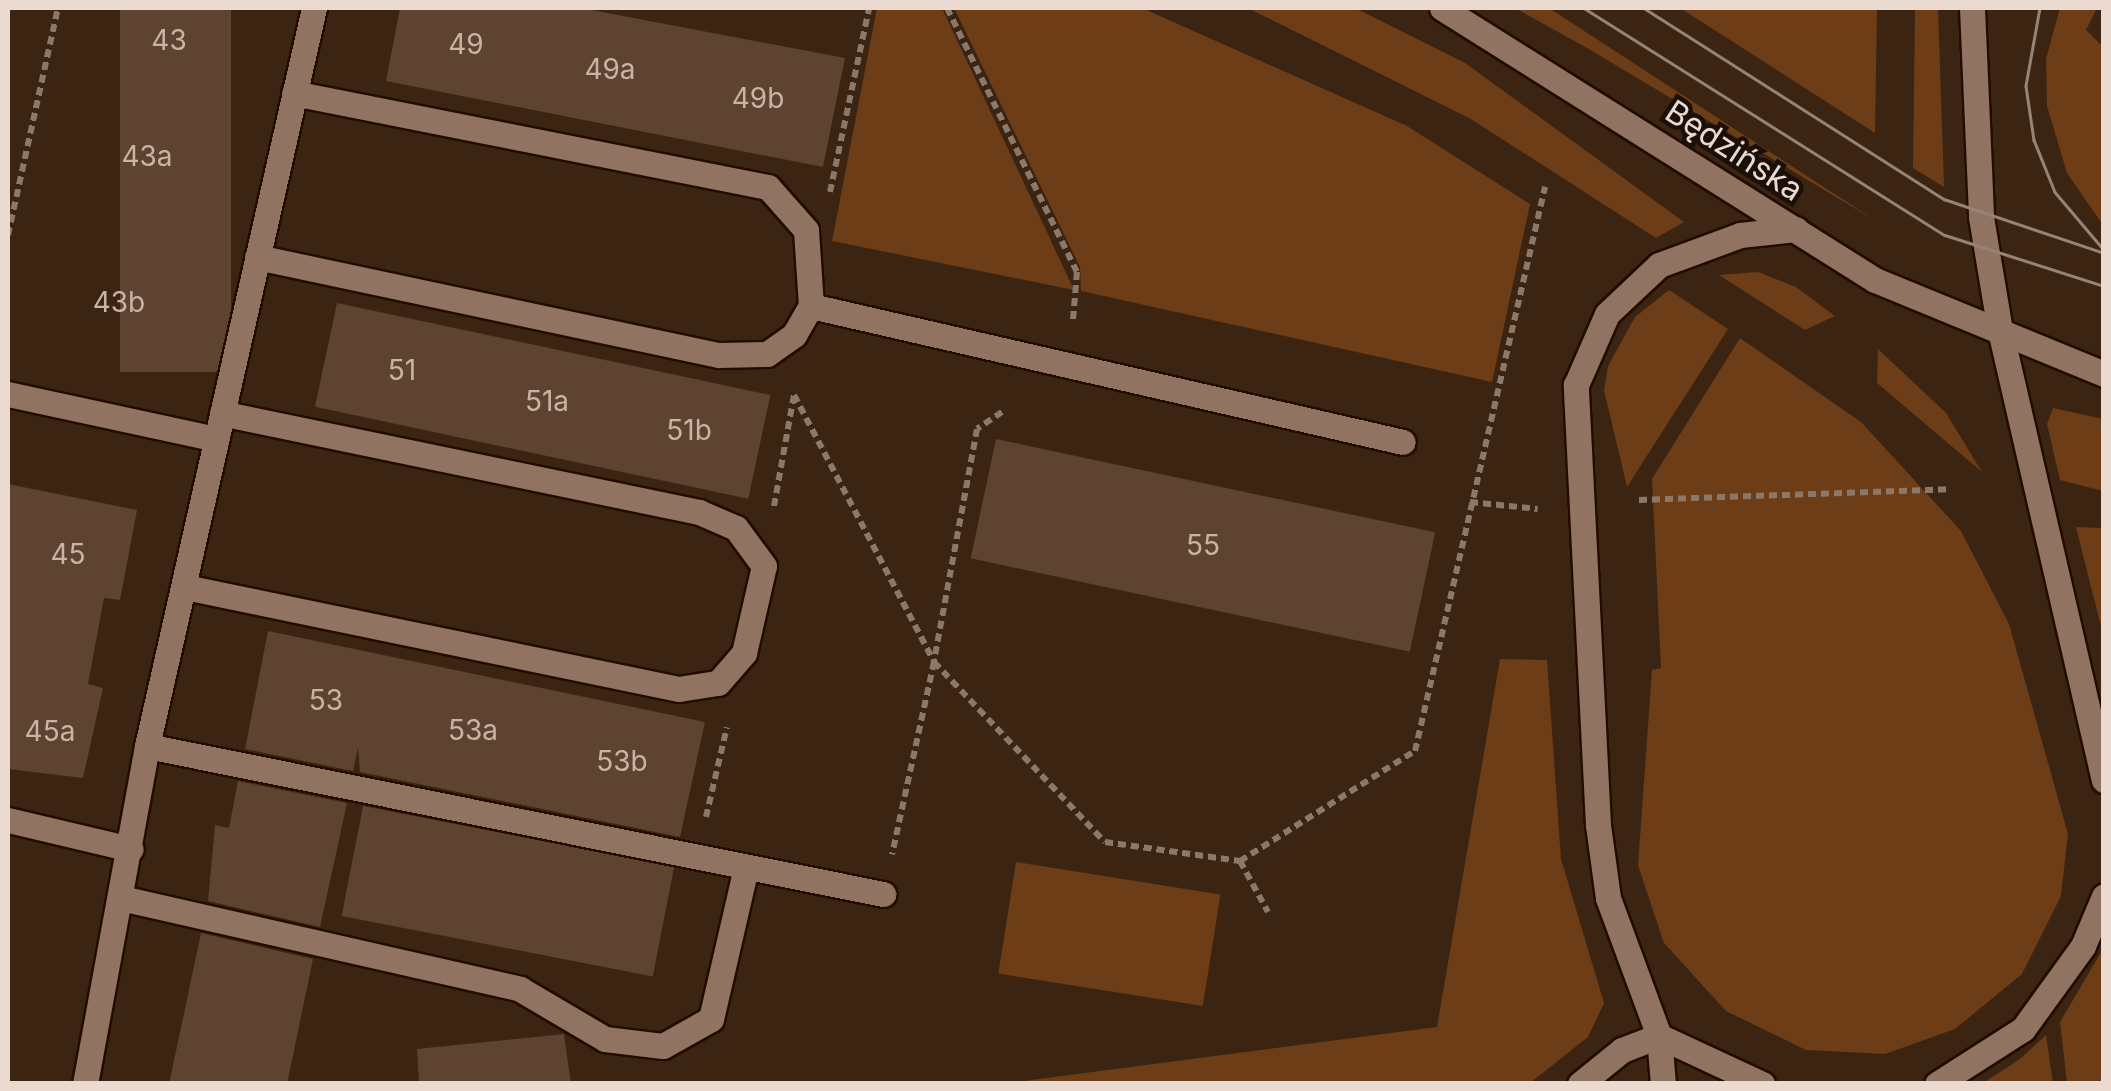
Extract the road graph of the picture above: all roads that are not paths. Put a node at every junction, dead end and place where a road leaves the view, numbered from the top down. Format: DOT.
graph roads {
  1 [pos="314,8"];
  2 [pos="1442,8"];
  3 [pos="1972,8"];
  4 [pos="294,93"];
  5 [pos="1796,229"];
  6 [pos="257,257"];
  7 [pos="812,306"];
  8 [pos="2000,330"];
  9 [pos="2104,374"];
  10 [pos="8,394"];
  11 [pos="219,426"];
  12 [pos="1404,442"];
  13 [pos="185,586"];
  14 [pos="147,746"];
  15 [pos="2104,780"];
  16 [pos="8,820"];
  17 [pos="131,849"];
  18 [pos="746,866"];
  19 [pos="884,894"];
  20 [pos="2104,896"];
  21 [pos="120,898"];
  22 [pos="1660,1036"];
  23 [pos="85,1084"];
  24 [pos="1580,1084"];
  25 [pos="1663,1084"];
  26 [pos="1762,1084"];
  27 [pos="1937,1084"];
  1 -- 4 [label="street"];
  2 -- 5 [label="street, Będzińska"];
  3 -- 8 [label="street"];
  4 -- 6 [label="street"];
  4 -- 7 [label="street"];
  5 -- 8 [label="street, Będzińska"];
  5 -- 22 [label="street"];
  6 -- 7 [label="street"];
  6 -- 11 [label="street"];
  7 -- 12 [label="street"];
  8 -- 9 [label="street, Będzińska"];
  8 -- 15 [label="street"];
  10 -- 11 [label="street"];
  11 -- 13 [label="street"];
  11 -- 13 [label="street"];
  13 -- 14 [label="street"];
  14 -- 17 [label="street"];
  14 -- 18 [label="street"];
  16 -- 17 [label="street"];
  17 -- 21 [label="street"];
  18 -- 19 [label="street"];
  18 -- 21 [label="street"];
  20 -- 27 [label="street"];
  21 -- 23 [label="street"];
  22 -- 24 [label="street"];
  22 -- 25 [label="street"];
  22 -- 26 [label="street"];
}
